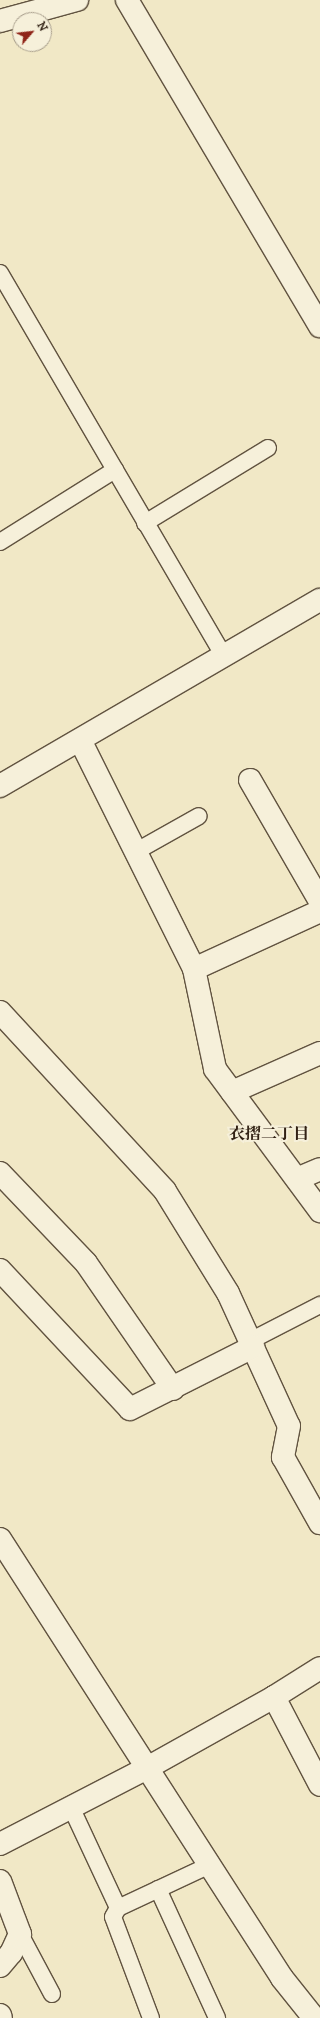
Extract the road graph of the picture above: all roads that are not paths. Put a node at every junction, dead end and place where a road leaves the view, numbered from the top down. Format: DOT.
graph roads {
  1 [pos="77,0"];
  2 [pos="127,0"];
  3 [pos="0,20"];
  4 [pos="0,273"];
  5 [pos="320,326"];
  6 [pos="268,448"];
  7 [pos="115,470"];
  8 [pos="145,522"];
  9 [pos="0,542"];
  10 [pos="320,600"];
  11 [pos="224,656"];
  12 [pos="80,740"];
  13 [pos="250,780"];
  14 [pos="2,781"];
  15 [pos="199,816"];
  16 [pos="135,852"];
  17 [pos="320,901"];
  18 [pos="320,911"];
  19 [pos="194,969"];
  20 [pos="0,1012"];
  21 [pos="320,1052"];
  22 [pos="232,1092"];
  23 [pos="320,1169"];
  24 [pos="0,1173"];
  25 [pos="297,1179"];
  26 [pos="320,1211"];
  27 [pos="0,1270"];
  28 [pos="320,1305"];
  29 [pos="252,1344"];
  30 [pos="173,1389"];
  31 [pos="320,1523"];
  32 [pos="0,1539"];
  33 [pos="320,1668"];
  34 [pos="274,1697"];
  35 [pos="147,1768"];
  36 [pos="320,1785"];
  37 [pos="71,1807"];
  38 [pos="0,1844"];
  39 [pos="210,1866"];
  40 [pos="0,1881"];
  41 [pos="158,1889"];
  42 [pos="118,1908"];
  43 [pos="20,1934"];
  44 [pos="0,1966"];
  45 [pos="52,1994"];
  46 [pos="0,2015"];
  47 [pos="2,2018"];
  48 [pos="151,2018"];
  49 [pos="217,2018"];
  50 [pos="314,2018"];
  1 -- 3 [label="street"];
  2 -- 5 [label="street"];
  4 -- 7 [label="lane"];
  6 -- 8 [label="lane"];
  7 -- 8 [label="lane"];
  7 -- 9 [label="lane"];
  8 -- 11 [label="lane"];
  10 -- 11 [label="street"];
  11 -- 12 [label="street"];
  12 -- 14 [label="street"];
  12 -- 16 [label="street"];
  13 -- 17 [label="street"];
  15 -- 16 [label="lane"];
  16 -- 19 [label="street"];
  18 -- 19 [label="street"];
  19 -- 22 [label="street"];
  20 -- 29 [label="street"];
  21 -- 22 [label="street"];
  22 -- 25 [label="street"];
  23 -- 25 [label="street"];
  24 -- 30 [label="street"];
  25 -- 26 [label="street"];
  27 -- 30 [label="street"];
  28 -- 29 [label="lane"];
  29 -- 30 [label="street"];
  29 -- 31 [label="street"];
  32 -- 35 [label="street"];
  33 -- 34 [label="street"];
  34 -- 35 [label="street"];
  34 -- 36 [label="street"];
  35 -- 37 [label="street"];
  35 -- 39 [label="street"];
  37 -- 38 [label="street"];
  37 -- 42 [label="lane"];
  39 -- 41 [label="lane"];
  39 -- 50 [label="street"];
  40 -- 43 [label="street"];
  41 -- 42 [label="lane"];
  41 -- 49 [label="lane"];
  42 -- 48 [label="lane"];
  43 -- 44 [label="street"];
  43 -- 45 [label="lane"];
  46 -- 47 [label="street"];
}
